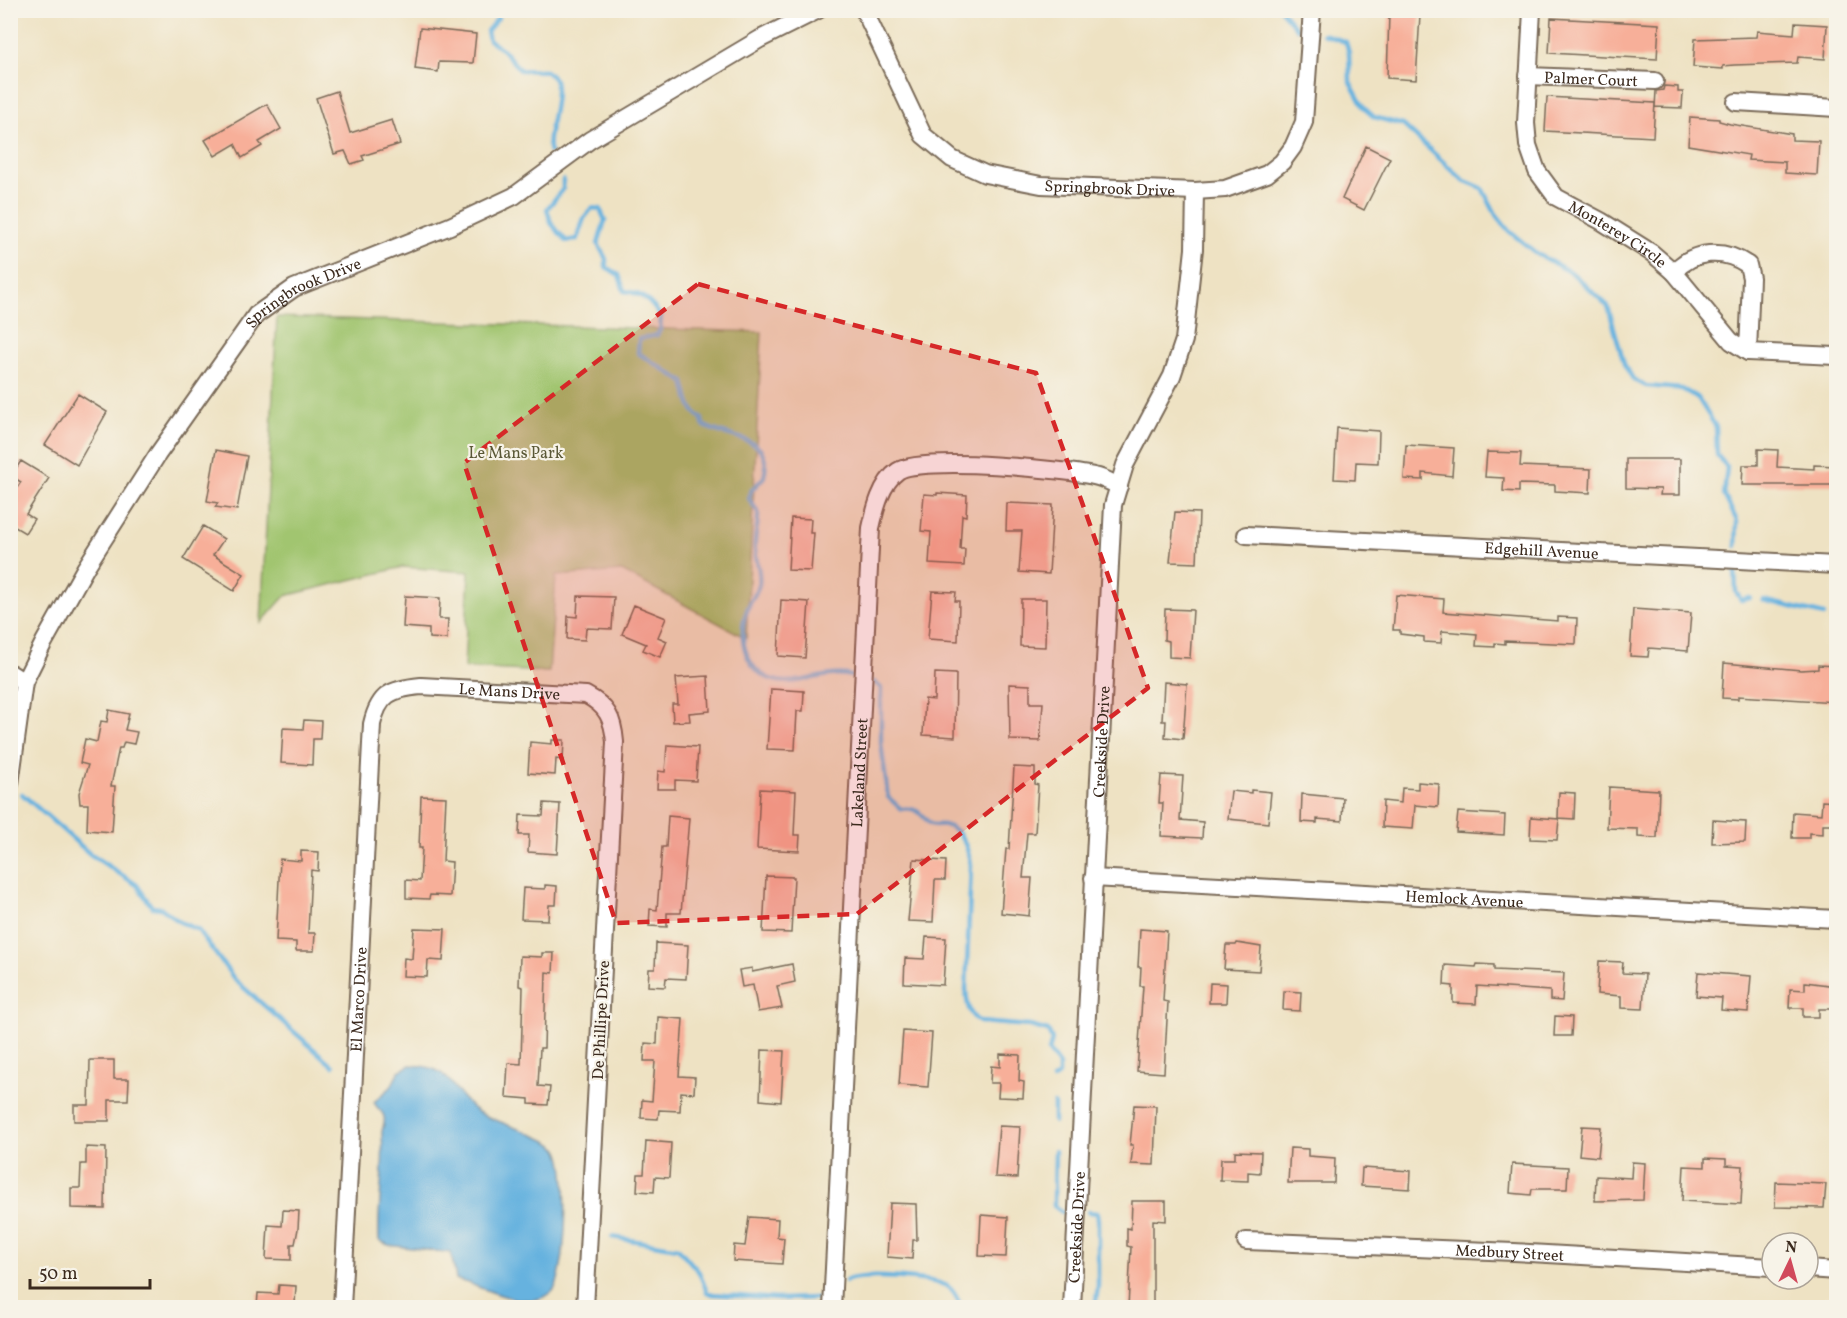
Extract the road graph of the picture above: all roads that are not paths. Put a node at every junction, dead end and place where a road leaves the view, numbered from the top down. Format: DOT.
graph roads {
  1 [pos="818,10"];
  2 [pos="864,10"];
  3 [pos="1312,10"];
  4 [pos="1532,10"];
  5 [pos="1528,76"];
  6 [pos="1655,81"];
  7 [pos="1736,102"];
  8 [pos="1836,108"];
  9 [pos="1195,191"];
  10 [pos="1674,273"];
  11 [pos="1748,352"];
  12 [pos="1836,356"];
  13 [pos="1119,486"];
  14 [pos="1246,535"];
  15 [pos="1836,565"];
  16 [pos="17,677"];
  17 [pos="386,696"];
  18 [pos="614,733"];
  19 [pos="10,784"];
  20 [pos="1093,878"];
  21 [pos="1836,919"];
  22 [pos="1246,1241"];
  23 [pos="1760,1266"];
  24 [pos="1820,1270"];
  25 [pos="1836,1271"];
  26 [pos="342,1308"];
  27 [pos="585,1308"];
  28 [pos="832,1308"];
  29 [pos="1072,1308"];
  1 -- 16 [label="street, Springbrook Drive"];
  2 -- 9 [label="street, Springbrook Drive"];
  3 -- 9 [label="street, Springbrook Drive"];
  4 -- 5 [label="street, Monterey Circle"];
  5 -- 6 [label="street, Palmer Court"];
  5 -- 10 [label="street, Monterey Circle"];
  7 -- 8 [label="street"];
  9 -- 13 [label="street, Creekside Drive"];
  10 -- 11 [label="street, Monterey Circle"];
  10 -- 11 [label="street"];
  11 -- 12 [label="street"];
  13 -- 20 [label="street, Creekside Drive"];
  13 -- 28 [label="street, Lakeland Street"];
  14 -- 15 [label="street, Edgehill Avenue"];
  16 -- 19 [label="street, Springbrook Drive"];
  17 -- 18 [label="street, Le Mans Drive"];
  17 -- 26 [label="street, El Marco Drive"];
  18 -- 27 [label="street, De Phillipe Drive"];
  20 -- 21 [label="street, Hemlock Avenue"];
  20 -- 29 [label="street, Creekside Drive"];
  22 -- 23 [label="street, Medbury Street"];
  24 -- 25 [label="street"];
}
